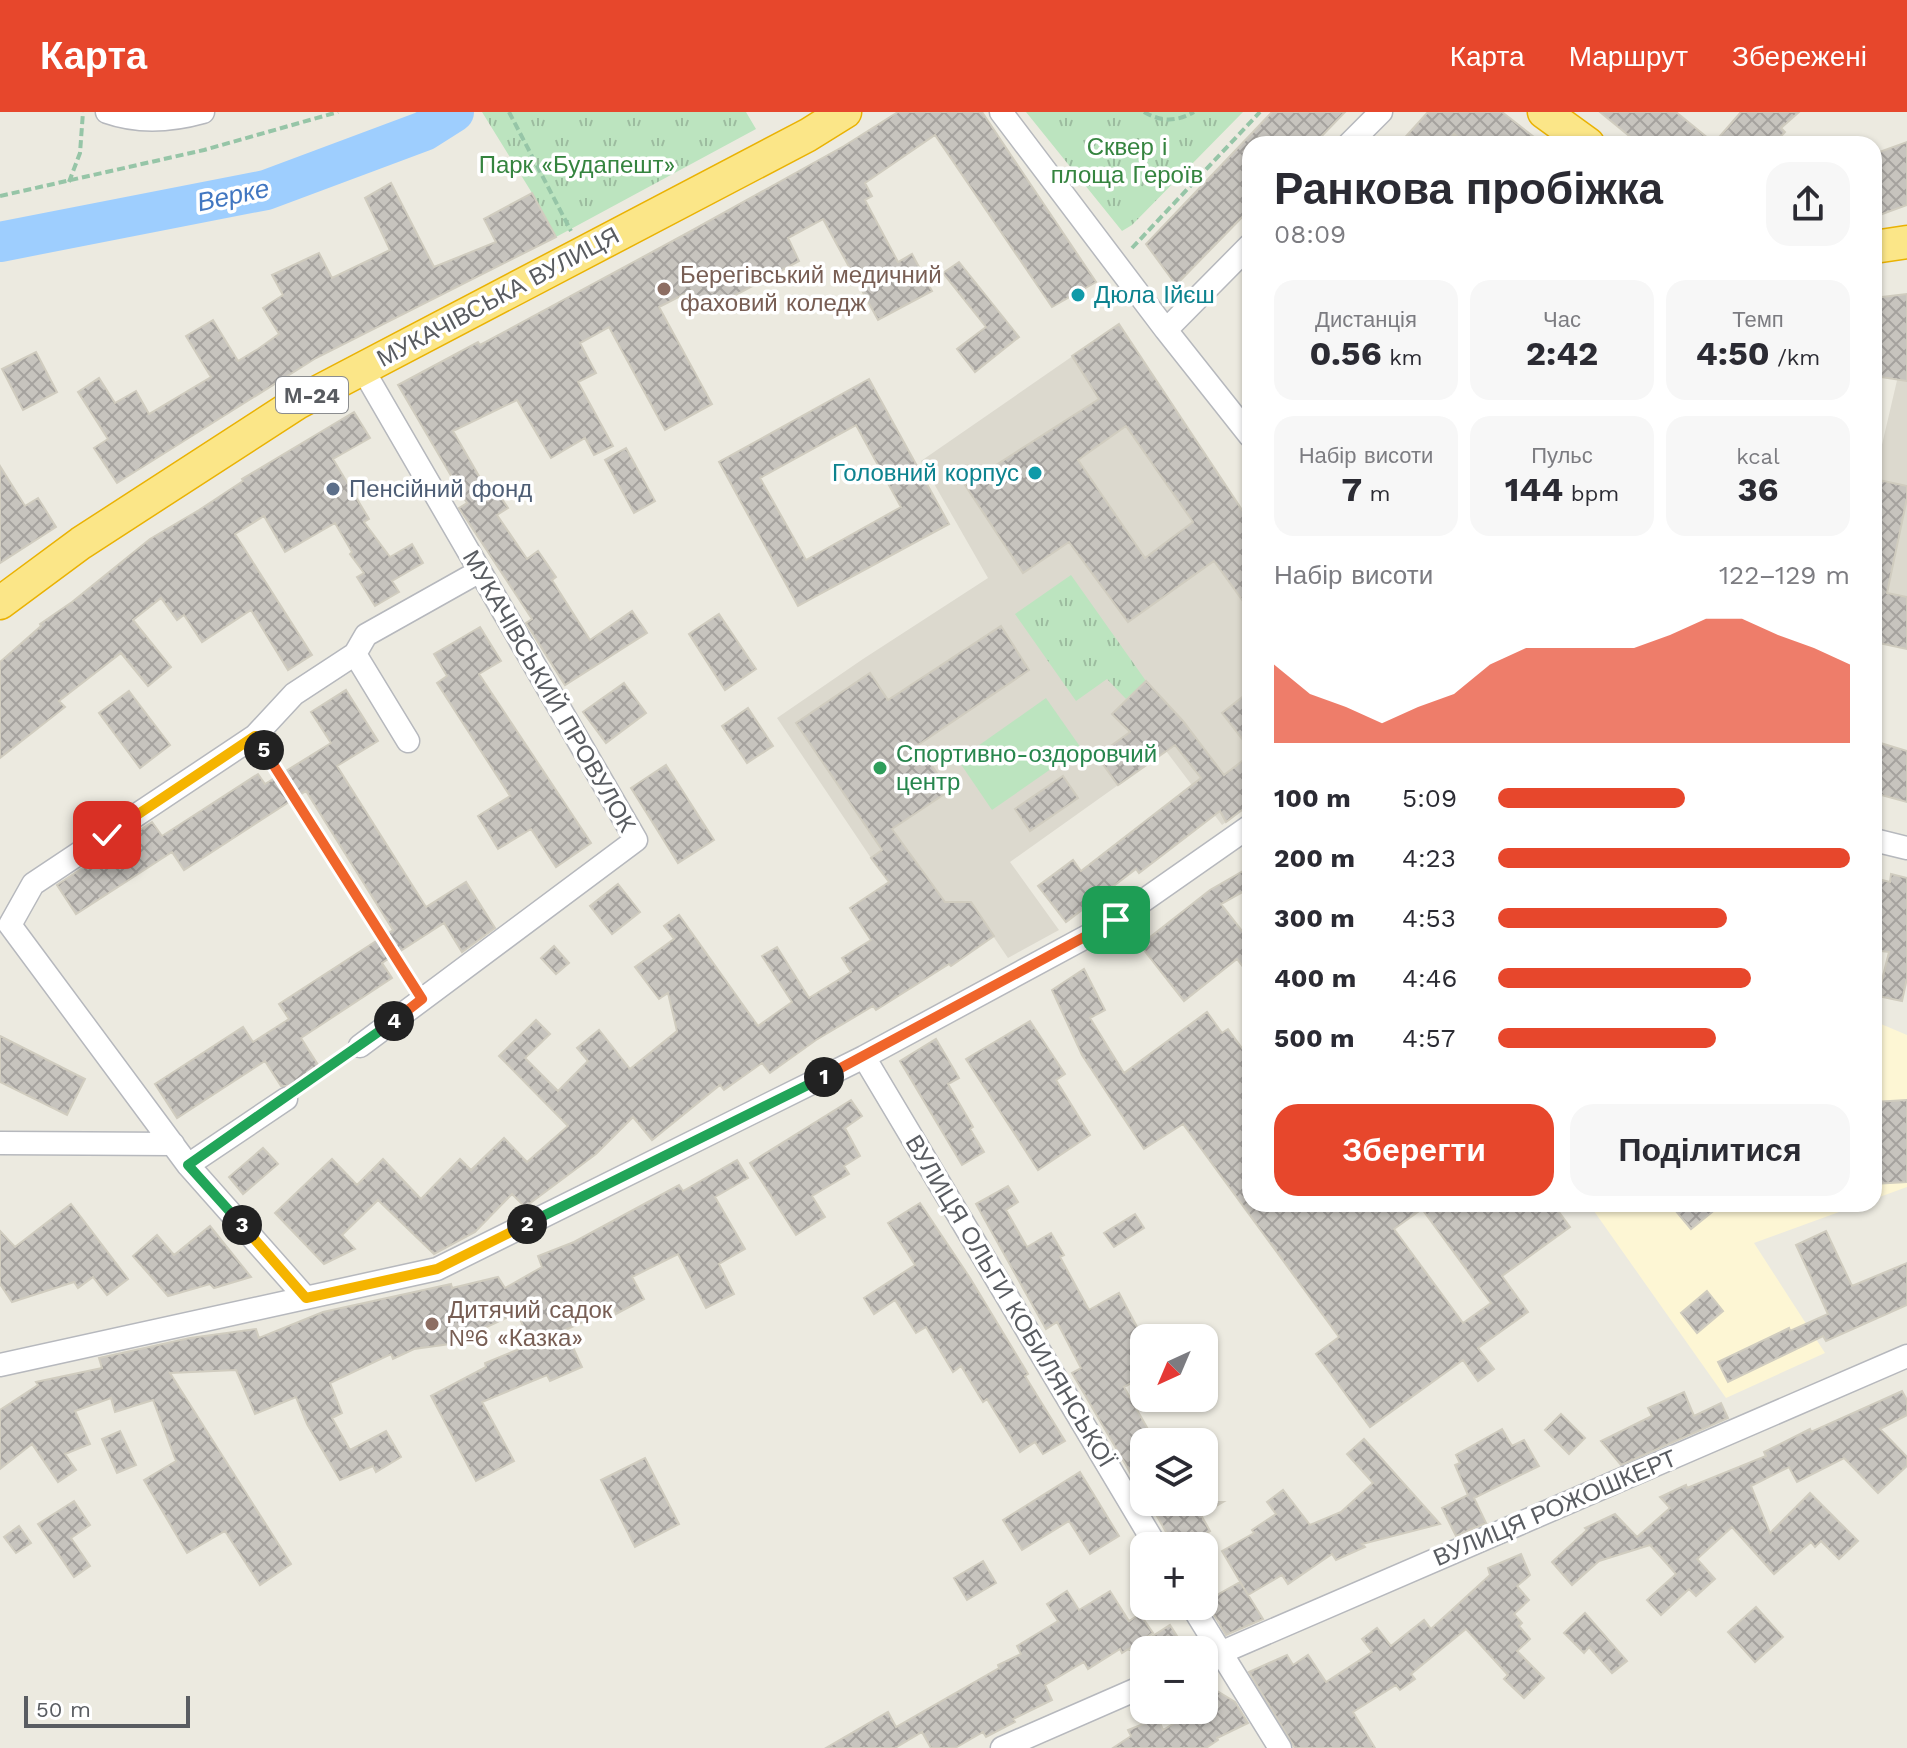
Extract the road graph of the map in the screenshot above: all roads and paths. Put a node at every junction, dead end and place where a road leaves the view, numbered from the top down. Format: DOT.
graph roads {
  1 [pos="83,112"];
  2 [pos="107,112"];
  3 [pos="203,112"];
  4 [pos="338,112"];
  5 [pos="509,112"];
  6 [pos="845,112"];
  7 [pos="1001,112"];
  8 [pos="1144,112"];
  9 [pos="1194,112"];
  10 [pos="1260,112"];
  11 [pos="1381,112"];
  12 [pos="1544,112"];
  13 [pos="1357,136"];
  14 [pos="1577,136"];
  15 [pos="69,182"];
  16 [pos="0,196"];
  17 [pos="1907,242"];
  18 [pos="1882,246"];
  19 [pos="582,253"];
  20 [pos="1242,253"];
  21 [pos="1113,260"];
  22 [pos="1166,330"];
  23 [pos="362,368"];
  24 [pos="1242,426"];
  25 [pos="480,571"];
  26 [pos="0,603"];
  27 [pos="355,654"];
  28 [pos="255,736"];
  29 [pos="408,741"];
  30 [pos="1242,832"];
  31 [pos="1882,842"];
  32 [pos="1907,848"];
  33 [pos="5,928"];
  34 [pos="422,999"];
  35 [pos="360,1046"];
  36 [pos="864,1057"];
  37 [pos="286,1099"];
  38 [pos="0,1143"];
  39 [pos="173,1144"];
  40 [pos="188,1165"];
  41 [pos="306,1298"];
  42 [pos="1907,1356"];
  43 [pos="0,1365"];
  44 [pos="1148,1532"];
  45 [pos="1218,1654"];
  46 [pos="1218,1665"];
  47 [pos="1130,1692"];
  48 [pos="1002,1748"];
  49 [pos="1280,1748"];
  1 -- 15 [label="path"];
  2 -- 3 [label="street"];
  4 -- 15 [label="path"];
  5 -- 19 [label="path"];
  6 -- 19 [label="highway, МУКАЧІВСЬКА ВУЛИЦЯ / М-24"];
  7 -- 21 [label="street"];
  8 -- 9 [label="path"];
  10 -- 21 [label="path"];
  11 -- 13 [label="street"];
  12 -- 14 [label="highway"];
  15 -- 16 [label="path"];
  17 -- 18 [label="highway"];
  19 -- 23 [label="highway, МУКАЧІВСЬКА ВУЛИЦЯ / М-24"];
  20 -- 22 [label="street"];
  21 -- 22 [label="street"];
  22 -- 24 [label="street"];
  23 -- 25 [label="street, МУКАЧІВСЬКИЙ ПРОВУЛОК"];
  23 -- 26 [label="highway, МУКАЧІВСЬКА ВУЛИЦЯ / М-24"];
  25 -- 27 [label="street"];
  25 -- 34 [label="street, МУКАЧІВСЬКИЙ ПРОВУЛОК"];
  27 -- 28 [label="street"];
  27 -- 29 [label="street"];
  28 -- 33 [label="street"];
  28 -- 34 [label="path"];
  30 -- 36 [label="street"];
  31 -- 32 [label="street"];
  33 -- 39 [label="street"];
  34 -- 35 [label="street, МУКАЧІВСЬКИЙ ПРОВУЛОК"];
  35 -- 37 [label="path"];
  36 -- 41 [label="street"];
  36 -- 44 [label="street, ВУЛИЦЯ ОЛЬГИ КОБИЛЯНСЬКОЇ"];
  37 -- 40 [label="street"];
  38 -- 39 [label="street"];
  39 -- 40 [label="street"];
  40 -- 41 [label="street"];
  41 -- 43 [label="street"];
  42 -- 45 [label="street, ВУЛИЦЯ РОЖОШКЕРТ"];
  46 -- 49 [label="street"];
  47 -- 48 [label="street"];
}
